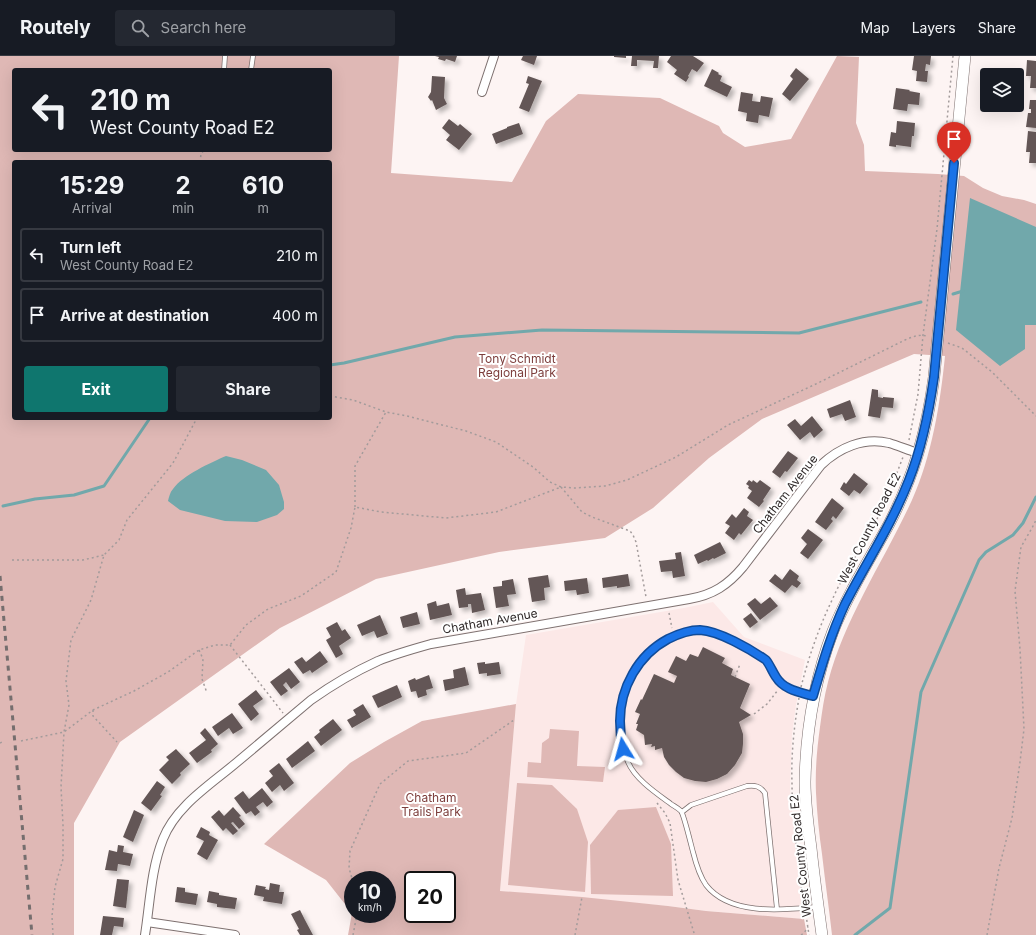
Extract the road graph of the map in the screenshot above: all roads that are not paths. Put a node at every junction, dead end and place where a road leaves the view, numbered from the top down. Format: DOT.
graph roads {
  1 [pos="225,56"];
  2 [pos="253,56"];
  3 [pos="494,56"];
  4 [pos="965,56"];
  5 [pos="224,68"];
  6 [pos="251,68"];
  7 [pos="482,92"];
  8 [pos="918,453"];
  9 [pos="813,696"];
  10 [pos="682,812"];
  11 [pos="818,907"];
  12 [pos="777,910"];
  13 [pos="147,922"];
  14 [pos="145,935"];
  15 [pos="235,935"];
  16 [pos="822,935"];
  1 -- 5 [label="lane"];
  2 -- 6 [label="lane"];
  3 -- 7 [label="street"];
  4 -- 8 [label="street, West County Road E2"];
  8 -- 9 [label="street, West County Road E2"];
  8 -- 13 [label="street, Chatham Avenue"];
  9 -- 10 [label="lane"];
  9 -- 11 [label="street, West County Road E2"];
  10 -- 12 [label="lane"];
  10 -- 12 [label="lane"];
  11 -- 12 [label="lane"];
  11 -- 16 [label="street, West County Road E2"];
  13 -- 14 [label="street, Chatham Avenue"];
  13 -- 15 [label="street"];
}
